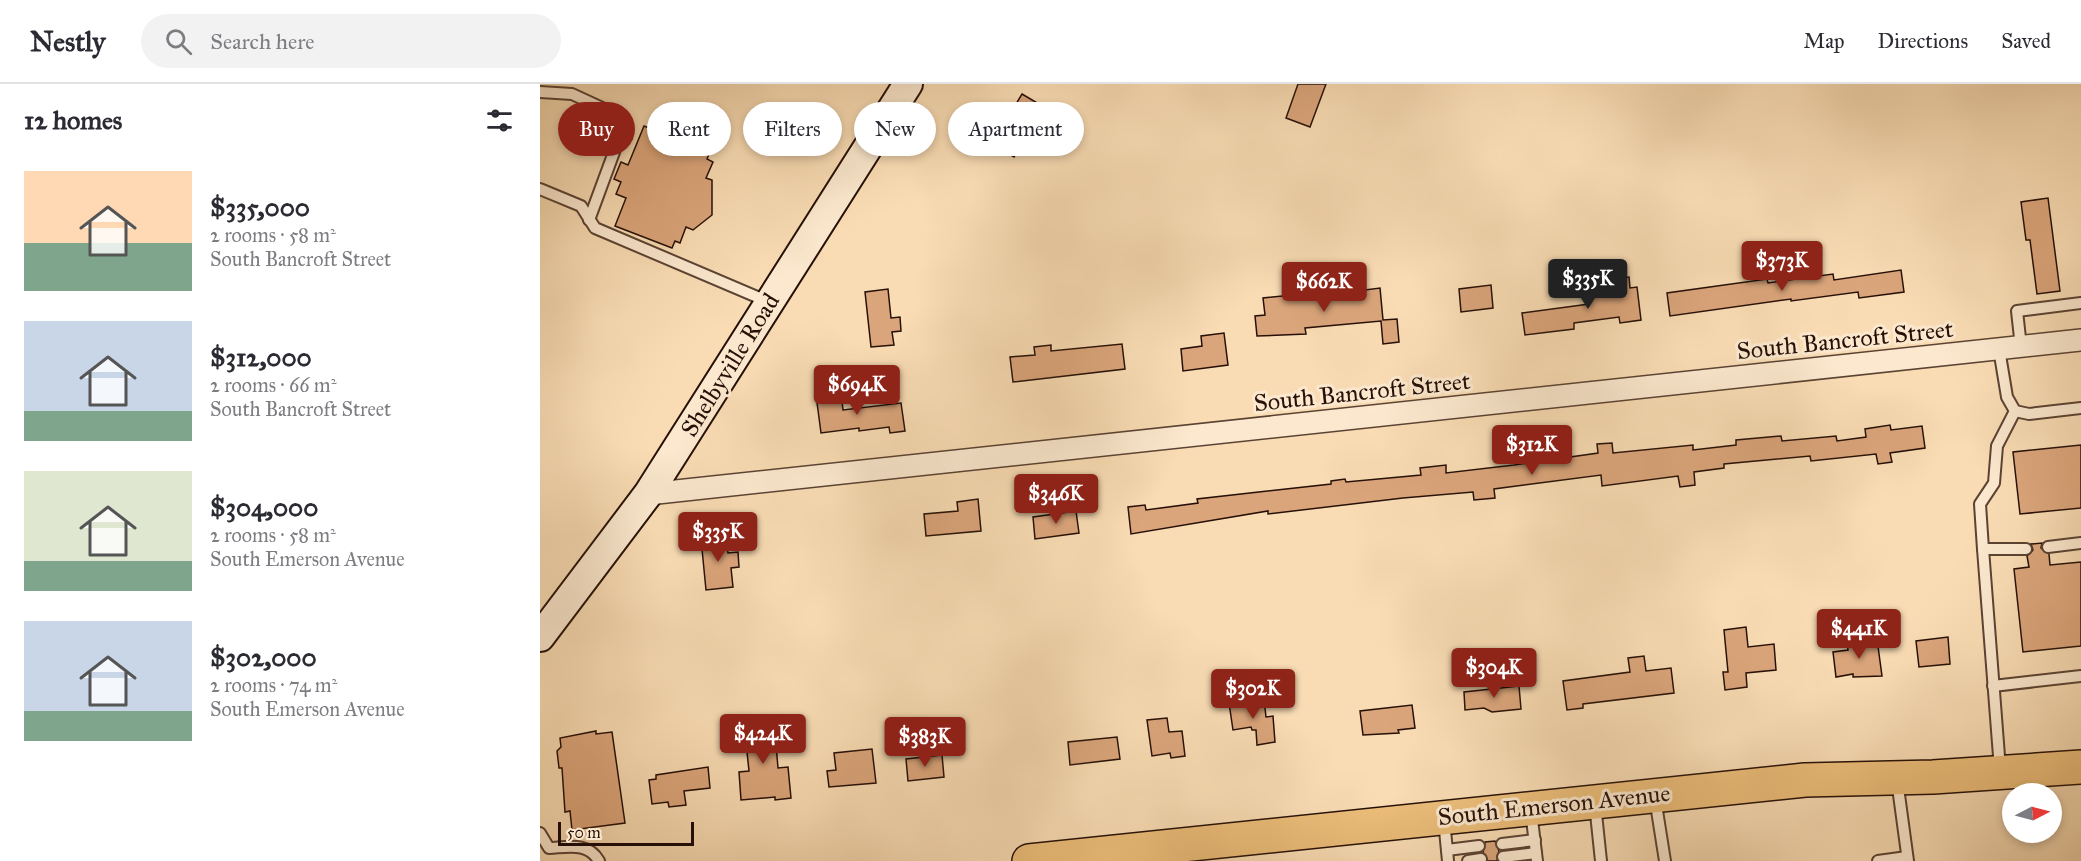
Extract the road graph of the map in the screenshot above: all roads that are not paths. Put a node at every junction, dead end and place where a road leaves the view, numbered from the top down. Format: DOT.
graph roads {
  1 [pos="908,84"];
  2 [pos="540,92"];
  3 [pos="540,189"];
  4 [pos="589,219"];
  5 [pos="769,302"];
  6 [pos="2081,303"];
  7 [pos="2081,340"];
  8 [pos="2021,347"];
  9 [pos="1999,349"];
  10 [pos="2081,408"];
  11 [pos="2015,411"];
  12 [pos="648,494"];
  13 [pos="2081,543"];
  14 [pos="2048,547"];
  15 [pos="1983,549"];
  16 [pos="2026,549"];
  17 [pos="540,637"];
  18 [pos="2081,676"];
  19 [pos="1994,686"];
  20 [pos="2081,767"];
  21 [pos="2000,772"];
  22 [pos="1896,777"];
  23 [pos="1655,795"];
  24 [pos="1594,801"];
  25 [pos="1531,808"];
  26 [pos="1443,817"];
  27 [pos="540,834"];
  28 [pos="1535,840"];
  29 [pos="1502,844"];
  30 [pos="1479,846"];
  31 [pos="1448,855"];
  32 [pos="1125,856"];
  33 [pos="1503,857"];
  34 [pos="1536,857"];
  35 [pos="1481,859"];
  36 [pos="1908,859"];
  37 [pos="599,861"];
  38 [pos="1029,861"];
  39 [pos="1468,861"];
  40 [pos="1601,861"];
  41 [pos="1665,861"];
  42 [pos="1878,861"];
  1 -- 5 [label="main road, Shelbyville Road"];
  2 -- 4 [label="lane"];
  3 -- 4 [label="lane"];
  4 -- 5 [label="lane"];
  5 -- 12 [label="main road, Shelbyville Road"];
  6 -- 8 [label="lane"];
  7 -- 8 [label="street, South Bancroft Street"];
  8 -- 9 [label="street, South Bancroft Street"];
  9 -- 11 [label="lane"];
  9 -- 12 [label="street, South Bancroft Street"];
  10 -- 11 [label="lane"];
  11 -- 15 [label="lane"];
  12 -- 17 [label="main road, Shelbyville Road"];
  13 -- 14 [label="lane"];
  15 -- 16 [label="lane"];
  15 -- 19 [label="lane"];
  18 -- 19 [label="lane"];
  19 -- 21 [label="lane"];
  20 -- 21 [label="main road, South Emerson Avenue"];
  21 -- 22 [label="main road, South Emerson Avenue"];
  22 -- 23 [label="main road, South Emerson Avenue"];
  22 -- 36 [label="lane"];
  23 -- 24 [label="main road, South Emerson Avenue"];
  23 -- 41 [label="lane"];
  24 -- 25 [label="main road, South Emerson Avenue"];
  24 -- 40 [label="lane"];
  25 -- 26 [label="main road, South Emerson Avenue"];
  25 -- 28 [label="lane"];
  26 -- 31 [label="lane"];
  26 -- 32 [label="main road, South Emerson Avenue"];
  27 -- 37 [label="lane"];
  28 -- 29 [label="lane"];
  28 -- 34 [label="lane"];
  30 -- 31 [label="lane"];
  32 -- 38 [label="main road, South Emerson Avenue"];
  33 -- 34 [label="lane"];
  35 -- 39 [label="lane"];
  36 -- 42 [label="lane"];
}
